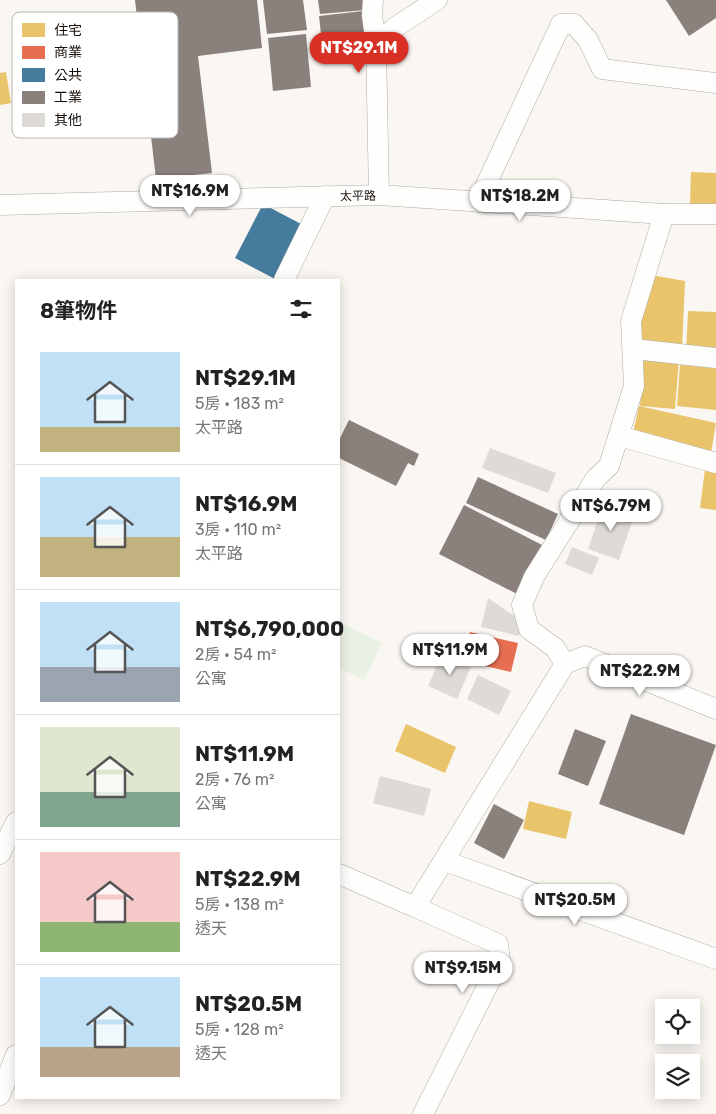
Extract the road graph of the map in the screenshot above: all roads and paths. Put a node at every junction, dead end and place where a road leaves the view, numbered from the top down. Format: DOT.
graph roads {
  1 [pos="373,0"];
  2 [pos="438,0"];
  3 [pos="376,46"];
  4 [pos="716,83"];
  5 [pos="379,195"];
  6 [pos="325,196"];
  7 [pos="478,202"];
  8 [pos="0,205"];
  9 [pos="664,214"];
  10 [pos="716,214"];
  11 [pos="284,279"];
  12 [pos="634,349"];
  13 [pos="716,358"];
  14 [pos="618,436"];
  15 [pos="716,463"];
  16 [pos="564,664"];
  17 [pos="716,709"];
  18 [pos="15,824"];
  19 [pos="0,854"];
  20 [pos="445,861"];
  21 [pos="340,874"];
  22 [pos="415,907"];
  23 [pos="716,959"];
  24 [pos="15,1058"];
  25 [pos="0,1095"];
  26 [pos="423,1114"];
  1 -- 3 [label="street"];
  2 -- 3 [label="street"];
  3 -- 5 [label="street"];
  4 -- 7 [label="street"];
  5 -- 6 [label="street, 太平路"];
  5 -- 7 [label="street, 太平路"];
  6 -- 8 [label="street, 太平路"];
  6 -- 11 [label="street"];
  7 -- 9 [label="street, 太平路"];
  9 -- 10 [label="street, 太平路"];
  9 -- 12 [label="street"];
  12 -- 13 [label="street"];
  12 -- 14 [label="street"];
  14 -- 15 [label="street"];
  14 -- 16 [label="street"];
  16 -- 17 [label="street"];
  16 -- 20 [label="street"];
  18 -- 19 [label="street"];
  20 -- 22 [label="street"];
  20 -- 23 [label="street"];
  21 -- 22 [label="street"];
  22 -- 26 [label="street"];
  24 -- 25 [label="street"];
}
